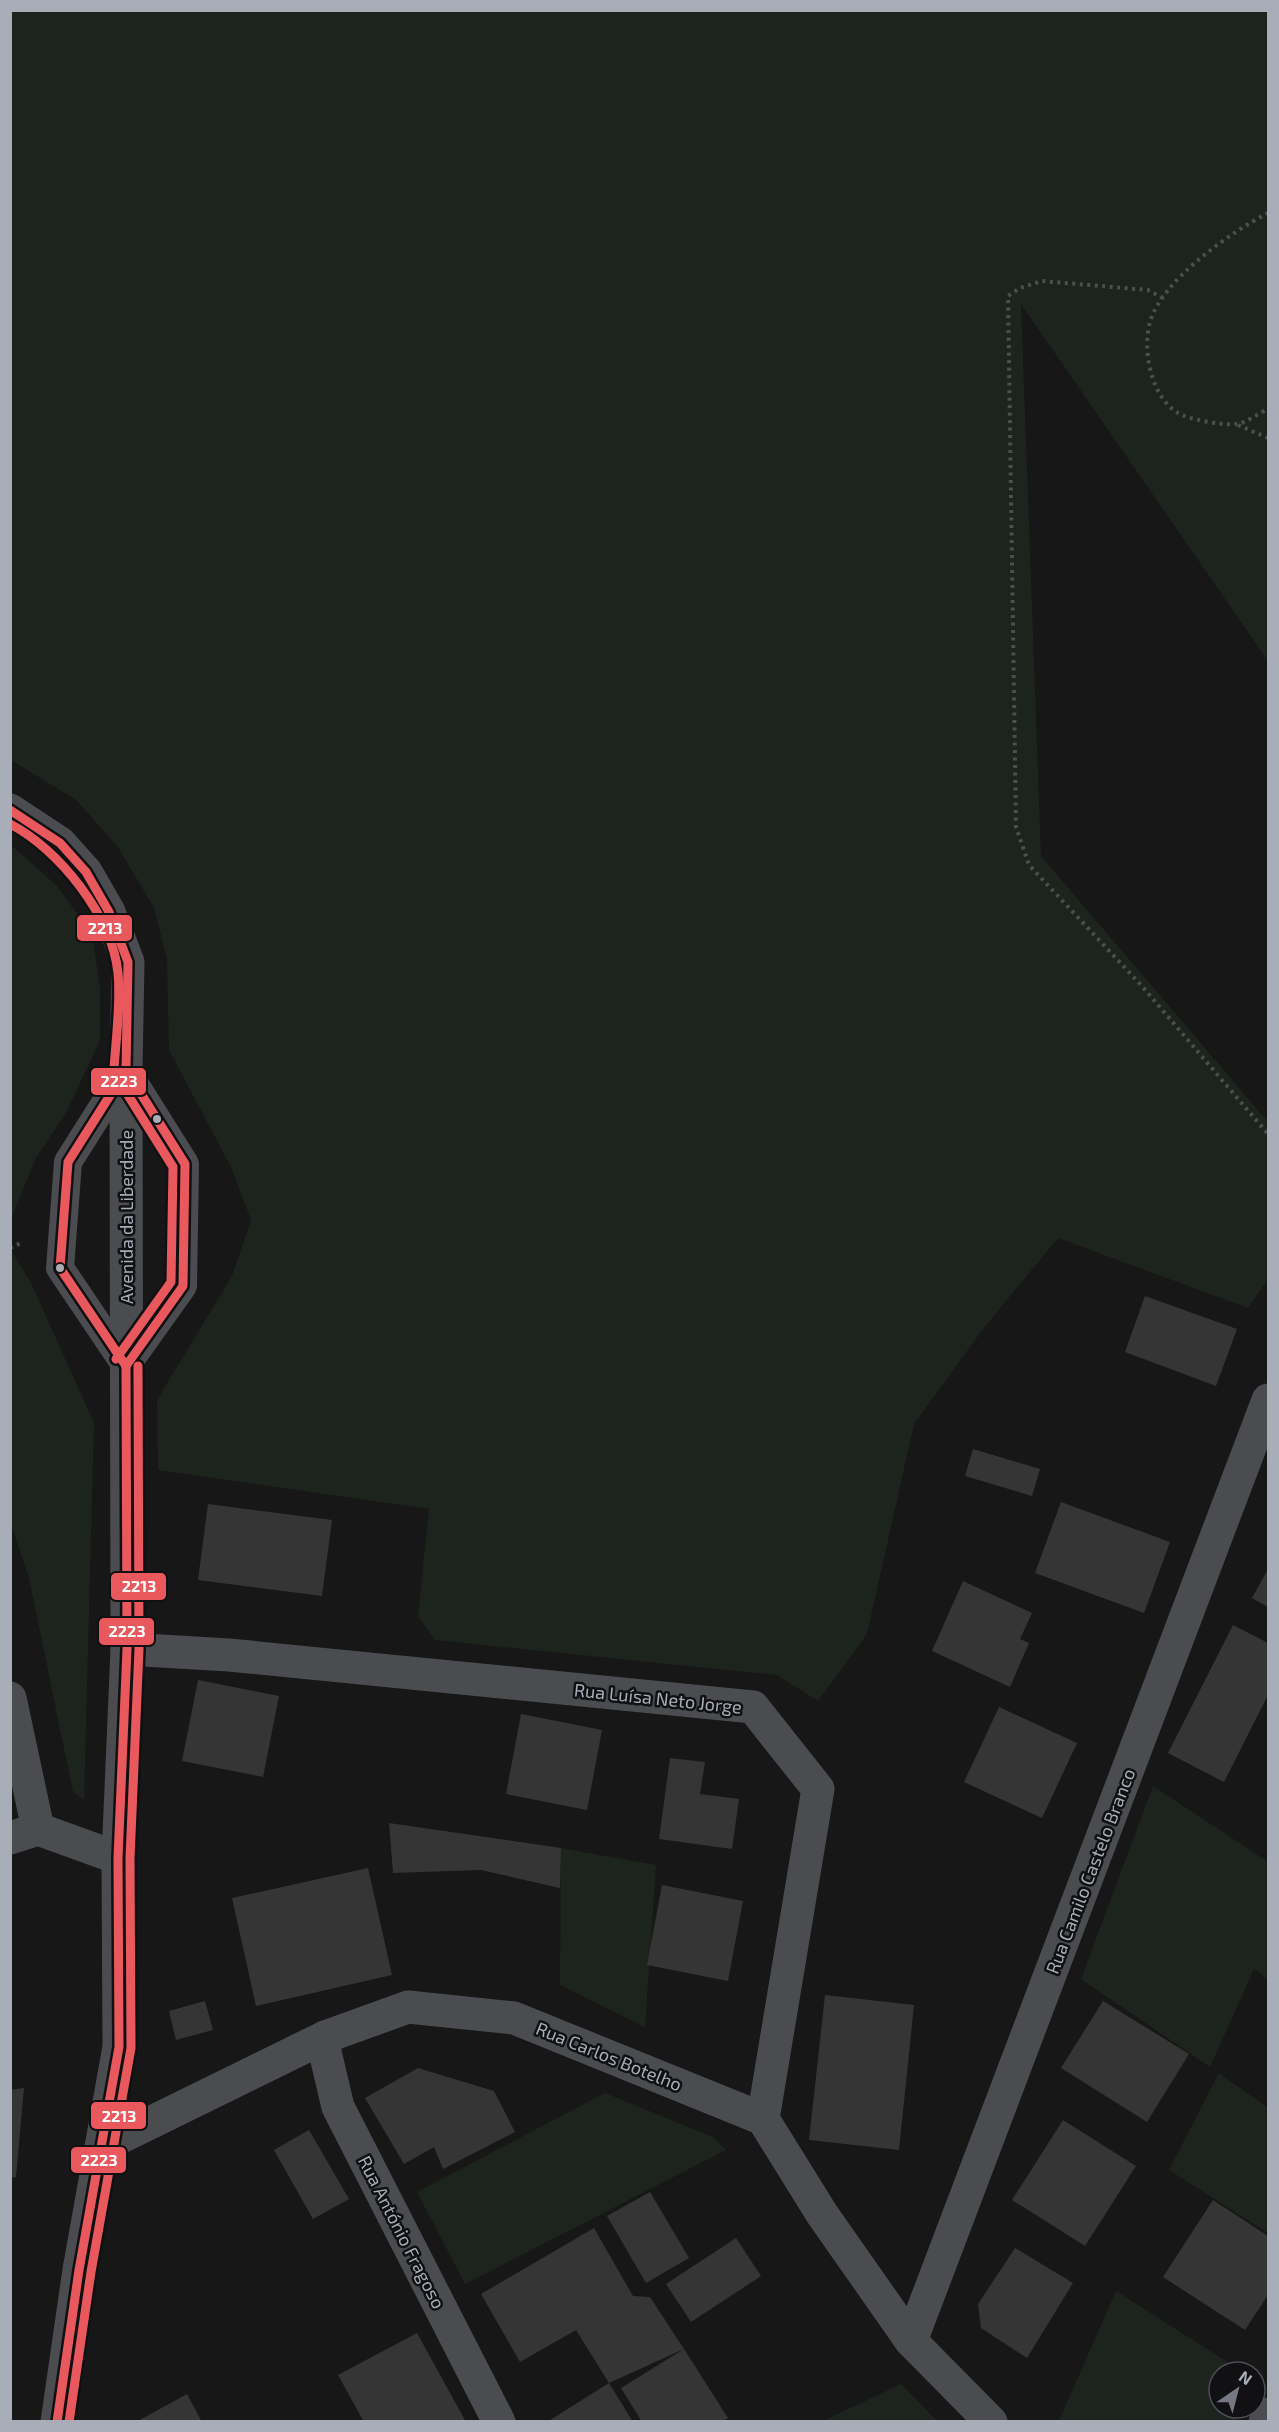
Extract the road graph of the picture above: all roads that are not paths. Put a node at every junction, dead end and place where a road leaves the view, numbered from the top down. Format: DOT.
graph roads {
  1 [pos="10,810"];
  2 [pos="126,1070"];
  3 [pos="126,1366"];
  4 [pos="1269,1401"];
  5 [pos="127,1649"];
  6 [pos="10,1698"];
  7 [pos="24,1833"];
  8 [pos="118,1858"];
  9 [pos="325,2037"];
  10 [pos="763,2119"];
  11 [pos="101,2147"];
  12 [pos="911,2341"];
  13 [pos="1269,2414"];
  14 [pos="57,2421"];
  15 [pos="499,2421"];
  16 [pos="991,2421"];
  17 [pos="1265,2421"];
  1 -- 2 [label="street, Avenida da Liberdade"];
  2 -- 3 [label="street, Avenida da Liberdade"];
  2 -- 3 [label="lane"];
  2 -- 3 [label="lane"];
  3 -- 5 [label="street, Avenida da Liberdade"];
  4 -- 12 [label="street, Rua Camilo Castelo Branco"];
  5 -- 8 [label="street, Avenida da Liberdade"];
  5 -- 10 [label="street, Rua Luísa Neto Jorge"];
  6 -- 7 [label="street"];
  7 -- 8 [label="street"];
  8 -- 11 [label="street, Avenida da Liberdade"];
  9 -- 10 [label="street, Rua Carlos Botelho"];
  9 -- 11 [label="street, Rua Carlos Botelho"];
  9 -- 15 [label="street, Rua António Fragoso"];
  10 -- 12 [label="street"];
  11 -- 14 [label="street, Avenida da Liberdade"];
  12 -- 16 [label="street"];
  13 -- 17 [label="street"];
}
